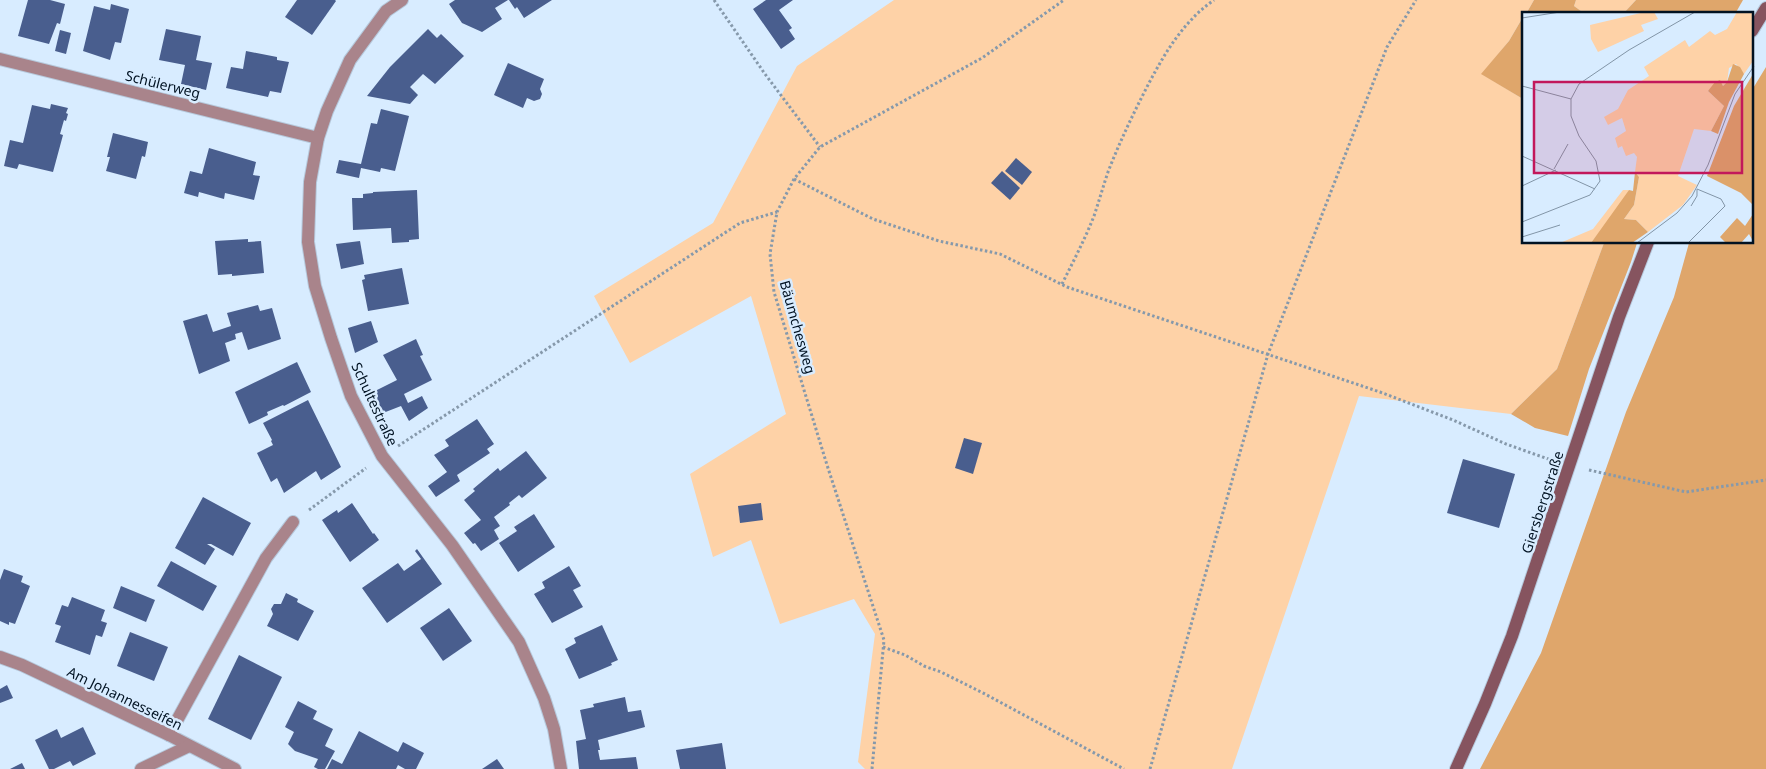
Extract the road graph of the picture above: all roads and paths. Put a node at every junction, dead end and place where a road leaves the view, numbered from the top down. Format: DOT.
graph roads {
  1 [pos="402,0"];
  2 [pos="714,0"];
  3 [pos="1064,0"];
  4 [pos="1214,0"];
  5 [pos="1416,0"];
  6 [pos="1766,8"];
  7 [pos="1754,28"];
  8 [pos="0,60"];
  9 [pos="318,138"];
  10 [pos="820,147"];
  11 [pos="794,179"];
  12 [pos="777,212"];
  13 [pos="1647,244"];
  14 [pos="1062,285"];
  15 [pos="1268,354"];
  16 [pos="382,456"];
  17 [pos="1569,466"];
  18 [pos="357,474"];
  19 [pos="1766,480"];
  20 [pos="293,522"];
  21 [pos="884,647"];
  22 [pos="0,657"];
  23 [pos="169,735"];
  24 [pos="189,746"];
  25 [pos="141,769"];
  26 [pos="235,769"];
  27 [pos="561,769"];
  28 [pos="872,769"];
  29 [pos="1124,769"];
  30 [pos="1150,769"];
  31 [pos="1456,769"];
  1 -- 9 [label="street, Schultestraße"];
  2 -- 10 [label="path"];
  3 -- 10 [label="path, Bäumchesweg"];
  4 -- 14 [label="path"];
  5 -- 15 [label="path"];
  6 -- 7 [label="street"];
  8 -- 9 [label="street, Schülerweg"];
  9 -- 16 [label="street, Schultestraße"];
  10 -- 11 [label="path, Bäumchesweg"];
  11 -- 12 [label="path, Bäumchesweg"];
  11 -- 14 [label="path"];
  12 -- 16 [label="path"];
  12 -- 21 [label="path, Bäumchesweg"];
  13 -- 17 [label="street, Giersbergstraße"];
  14 -- 15 [label="path"];
  15 -- 17 [label="path"];
  15 -- 30 [label="path"];
  16 -- 27 [label="street, Schultestraße"];
  17 -- 19 [label="path"];
  17 -- 31 [label="street, Giersbergstraße"];
  18 -- 20 [label="path"];
  20 -- 23 [label="street"];
  21 -- 28 [label="path, Bäumchesweg"];
  21 -- 29 [label="path"];
  22 -- 23 [label="street, Am Johannesseifen"];
  23 -- 24 [label="street, Am Johannesseifen"];
  24 -- 25 [label="street"];
  24 -- 26 [label="street, Am Johannesseifen"];
}
